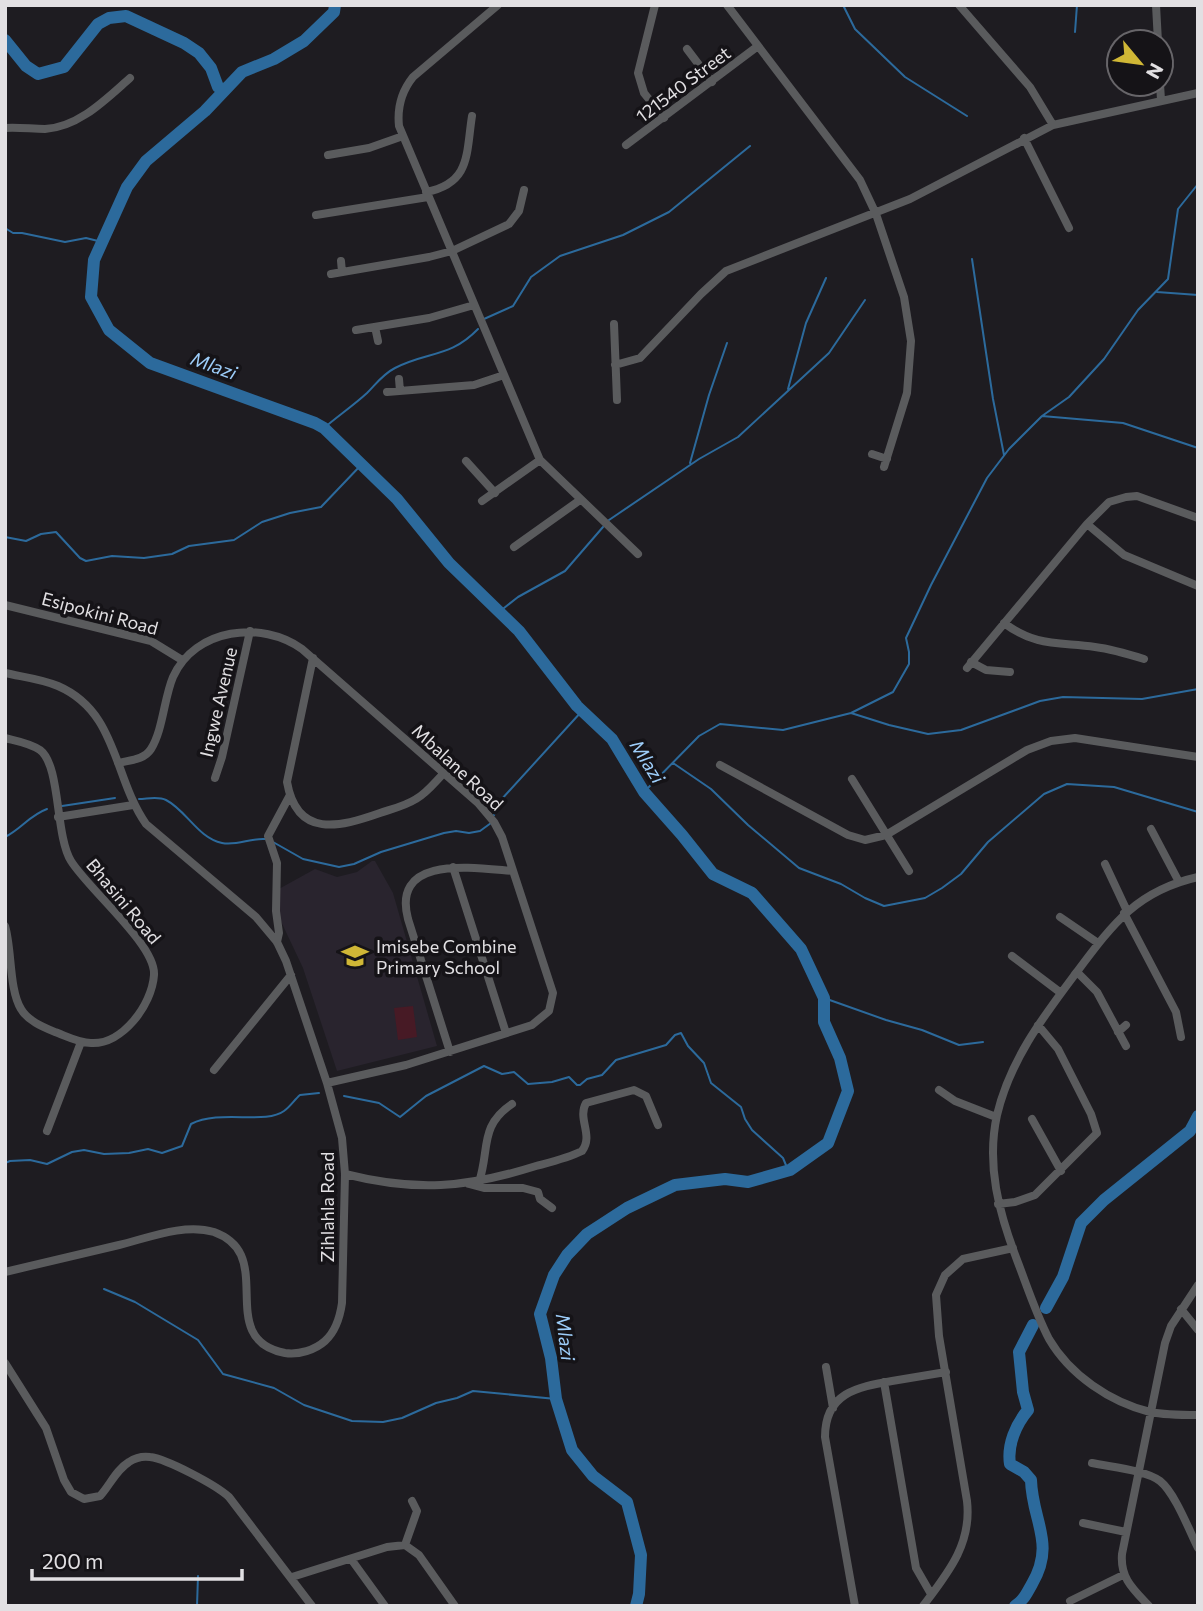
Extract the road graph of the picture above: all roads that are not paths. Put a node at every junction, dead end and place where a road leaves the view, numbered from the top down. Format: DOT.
graph roads {
  1 [pos="498,5"];
  2 [pos="655,5"];
  3 [pos="727,5"];
  4 [pos="959,5"];
  5 [pos="1156,5"];
  6 [pos="1155,28"];
  7 [pos="758,46"];
  8 [pos="687,49"];
  9 [pos="130,78"];
  10 [pos="712,82"];
  11 [pos="1198,93"];
  12 [pos="1161,100"];
  13 [pos="472,116"];
  14 [pos="664,118"];
  15 [pos="1053,125"];
  16 [pos="5,128"];
  17 [pos="403,136"];
  18 [pos="1024,138"];
  19 [pos="626,145"];
  20 [pos="328,155"];
  21 [pos="524,190"];
  22 [pos="427,194"];
  23 [pos="876,214"];
  24 [pos="316,215"];
  25 [pos="1069,228"];
  26 [pos="452,251"];
  27 [pos="341,261"];
  28 [pos="342,272"];
  29 [pos="331,274"];
  30 [pos="474,305"];
  31 [pos="614,324"];
  32 [pos="375,327"];
  33 [pos="356,330"];
  34 [pos="377,341"];
  35 [pos="615,365"];
  36 [pos="504,375"];
  37 [pos="399,379"];
  38 [pos="400,391"];
  39 [pos="387,392"];
  40 [pos="617,400"];
  41 [pos="872,454"];
  42 [pos="540,460"];
  43 [pos="466,461"];
  44 [pos="495,492"];
  45 [pos="580,500"];
  46 [pos="482,501"];
  47 [pos="1198,519"];
  48 [pos="1087,524"];
  49 [pos="514,547"];
  50 [pos="638,554"];
  51 [pos="1198,586"];
  52 [pos="5,605"];
  53 [pos="1004,623"];
  54 [pos="250,631"];
  55 [pos="313,658"];
  56 [pos="1144,659"];
  57 [pos="182,660"];
  58 [pos="1010,672"];
  59 [pos="5,673"];
  60 [pos="5,738"];
  61 [pos="1198,757"];
  62 [pos="118,763"];
  63 [pos="720,765"];
  64 [pos="444,773"];
  65 [pos="215,778"];
  66 [pos="852,779"];
  67 [pos="290,795"];
  68 [pos="133,805"];
  69 [pos="58,817"];
  70 [pos="1151,829"];
  71 [pos="886,835"];
  72 [pos="1105,864"];
  73 [pos="453,867"];
  74 [pos="513,871"];
  75 [pos="909,871"];
  76 [pos="1198,877"];
  77 [pos="1179,882"];
  78 [pos="1125,912"];
  79 [pos="1060,916"];
  80 [pos="5,926"];
  81 [pos="277,942"];
  82 [pos="1098,943"];
  83 [pos="1012,956"];
  84 [pos="1077,972"];
  85 [pos="291,975"];
  86 [pos="1061,993"];
  87 [pos="1038,1025"];
  88 [pos="1126,1026"];
  89 [pos="1118,1032"];
  90 [pos="506,1033"];
  91 [pos="1181,1037"];
  92 [pos="81,1042"];
  93 [pos="1126,1046"];
  94 [pos="450,1052"];
  95 [pos="214,1070"];
  96 [pos="327,1083"];
  97 [pos="939,1090"];
  98 [pos="512,1104"];
  99 [pos="996,1117"];
  100 [pos="1032,1119"];
  101 [pos="658,1125"];
  102 [pos="47,1131"];
  103 [pos="1061,1171"];
  104 [pos="345,1174"];
  105 [pos="478,1182"];
  106 [pos="467,1183"];
  107 [pos="998,1203"];
  108 [pos="552,1208"];
  109 [pos="1013,1248"];
  110 [pos="5,1272"];
  111 [pos="1198,1285"];
  112 [pos="1181,1309"];
  113 [pos="1198,1330"];
  114 [pos="5,1363"];
  115 [pos="826,1367"];
  116 [pos="946,1372"];
  117 [pos="884,1382"];
  118 [pos="833,1408"];
  119 [pos="1151,1412"];
  120 [pos="1198,1415"];
  121 [pos="1092,1463"];
  122 [pos="1137,1473"];
  123 [pos="412,1501"];
  124 [pos="1083,1522"];
  125 [pos="1126,1532"];
  126 [pos="405,1545"];
  127 [pos="1198,1548"];
  128 [pos="351,1559"];
  129 [pos="1123,1575"];
  130 [pos="292,1577"];
  131 [pos="932,1594"];
  132 [pos="1070,1601"];
  133 [pos="312,1606"];
  134 [pos="385,1606"];
  135 [pos="456,1606"];
  136 [pos="855,1606"];
  137 [pos="923,1606"];
  138 [pos="1149,1606"];
  1 -- 17 [label="street"];
  2 -- 14 [label="street"];
  3 -- 7 [label="street"];
  4 -- 15 [label="street"];
  5 -- 6 [label="street"];
  7 -- 10 [label="street, 121540 Street"];
  7 -- 23 [label="street"];
  8 -- 10 [label="street"];
  9 -- 16 [label="street"];
  10 -- 14 [label="street, 121540 Street"];
  11 -- 12 [label="street"];
  12 -- 15 [label="street"];
  13 -- 22 [label="street"];
  14 -- 19 [label="street, 121540 Street"];
  15 -- 18 [label="street"];
  17 -- 20 [label="street"];
  17 -- 22 [label="street"];
  18 -- 23 [label="street"];
  18 -- 25 [label="street"];
  21 -- 26 [label="street"];
  22 -- 24 [label="street"];
  22 -- 26 [label="street"];
  23 -- 35 [label="street"];
  23 -- 41 [label="street"];
  26 -- 28 [label="street"];
  26 -- 30 [label="street"];
  27 -- 28 [label="street"];
  28 -- 29 [label="street"];
  30 -- 32 [label="street"];
  30 -- 36 [label="street"];
  31 -- 35 [label="street"];
  32 -- 33 [label="street"];
  32 -- 34 [label="street"];
  35 -- 40 [label="street"];
  36 -- 38 [label="street"];
  36 -- 42 [label="street"];
  37 -- 38 [label="street"];
  38 -- 39 [label="street"];
  42 -- 44 [label="street"];
  42 -- 45 [label="street"];
  43 -- 44 [label="street"];
  44 -- 46 [label="street"];
  45 -- 49 [label="street"];
  45 -- 50 [label="street"];
  47 -- 48 [label="street"];
  48 -- 51 [label="street"];
  48 -- 53 [label="street"];
  52 -- 57 [label="street, Esipokini Road"];
  53 -- 56 [label="street"];
  53 -- 58 [label="street"];
  54 -- 55 [label="street, Mbalane Road"];
  54 -- 57 [label="street, Mbalane Road"];
  54 -- 65 [label="street, Ingwe Avenue"];
  55 -- 64 [label="street, Mbalane Road"];
  55 -- 67 [label="street"];
  57 -- 62 [label="street"];
  59 -- 62 [label="street, Zihlahla Road"];
  60 -- 69 [label="street, Bhasini Road"];
  61 -- 71 [label="street"];
  62 -- 68 [label="street, Zihlahla Road"];
  63 -- 71 [label="street"];
  64 -- 67 [label="street"];
  64 -- 74 [label="street, Mbalane Road"];
  66 -- 71 [label="street"];
  67 -- 81 [label="street"];
  68 -- 69 [label="street"];
  68 -- 81 [label="street, Zihlahla Road"];
  69 -- 92 [label="street, Bhasini Road"];
  70 -- 77 [label="street"];
  71 -- 75 [label="street"];
  72 -- 78 [label="street"];
  73 -- 74 [label="street"];
  73 -- 90 [label="street"];
  73 -- 94 [label="street"];
  74 -- 90 [label="street, Mbalane Road"];
  76 -- 77 [label="street"];
  77 -- 78 [label="street"];
  78 -- 82 [label="street"];
  78 -- 91 [label="street"];
  79 -- 82 [label="street"];
  80 -- 92 [label="street"];
  81 -- 85 [label="street, Zihlahla Road"];
  82 -- 84 [label="street"];
  83 -- 86 [label="street"];
  84 -- 86 [label="street"];
  84 -- 89 [label="street"];
  85 -- 95 [label="street"];
  85 -- 96 [label="street, Zihlahla Road"];
  86 -- 87 [label="street"];
  87 -- 99 [label="street"];
  87 -- 103 [label="street"];
  88 -- 89 [label="street"];
  89 -- 93 [label="street"];
  90 -- 94 [label="street, Mbalane Road"];
  92 -- 102 [label="street"];
  94 -- 96 [label="street, Mbalane Road"];
  96 -- 104 [label="street, Zihlahla Road"];
  97 -- 99 [label="street"];
  98 -- 105 [label="street"];
  99 -- 107 [label="street"];
  100 -- 103 [label="street"];
  101 -- 105 [label="street"];
  103 -- 107 [label="street"];
  104 -- 106 [label="street"];
  104 -- 110 [label="street, Zihlahla Road"];
  105 -- 106 [label="street"];
  106 -- 108 [label="street"];
  107 -- 109 [label="street"];
  109 -- 116 [label="street"];
  109 -- 119 [label="street"];
  111 -- 112 [label="street"];
  112 -- 113 [label="street"];
  112 -- 119 [label="street"];
  114 -- 130 [label="street"];
  115 -- 118 [label="street"];
  116 -- 117 [label="street"];
  116 -- 131 [label="street"];
  117 -- 118 [label="street"];
  117 -- 131 [label="street"];
  118 -- 136 [label="street"];
  119 -- 120 [label="street"];
  119 -- 122 [label="street"];
  121 -- 122 [label="street"];
  122 -- 125 [label="street"];
  122 -- 127 [label="street"];
  123 -- 126 [label="street"];
  124 -- 125 [label="street"];
  125 -- 129 [label="street"];
  126 -- 128 [label="street"];
  126 -- 135 [label="street"];
  128 -- 130 [label="street"];
  128 -- 134 [label="street"];
  129 -- 132 [label="street"];
  129 -- 138 [label="street"];
  130 -- 133 [label="street"];
  131 -- 137 [label="street"];
}
